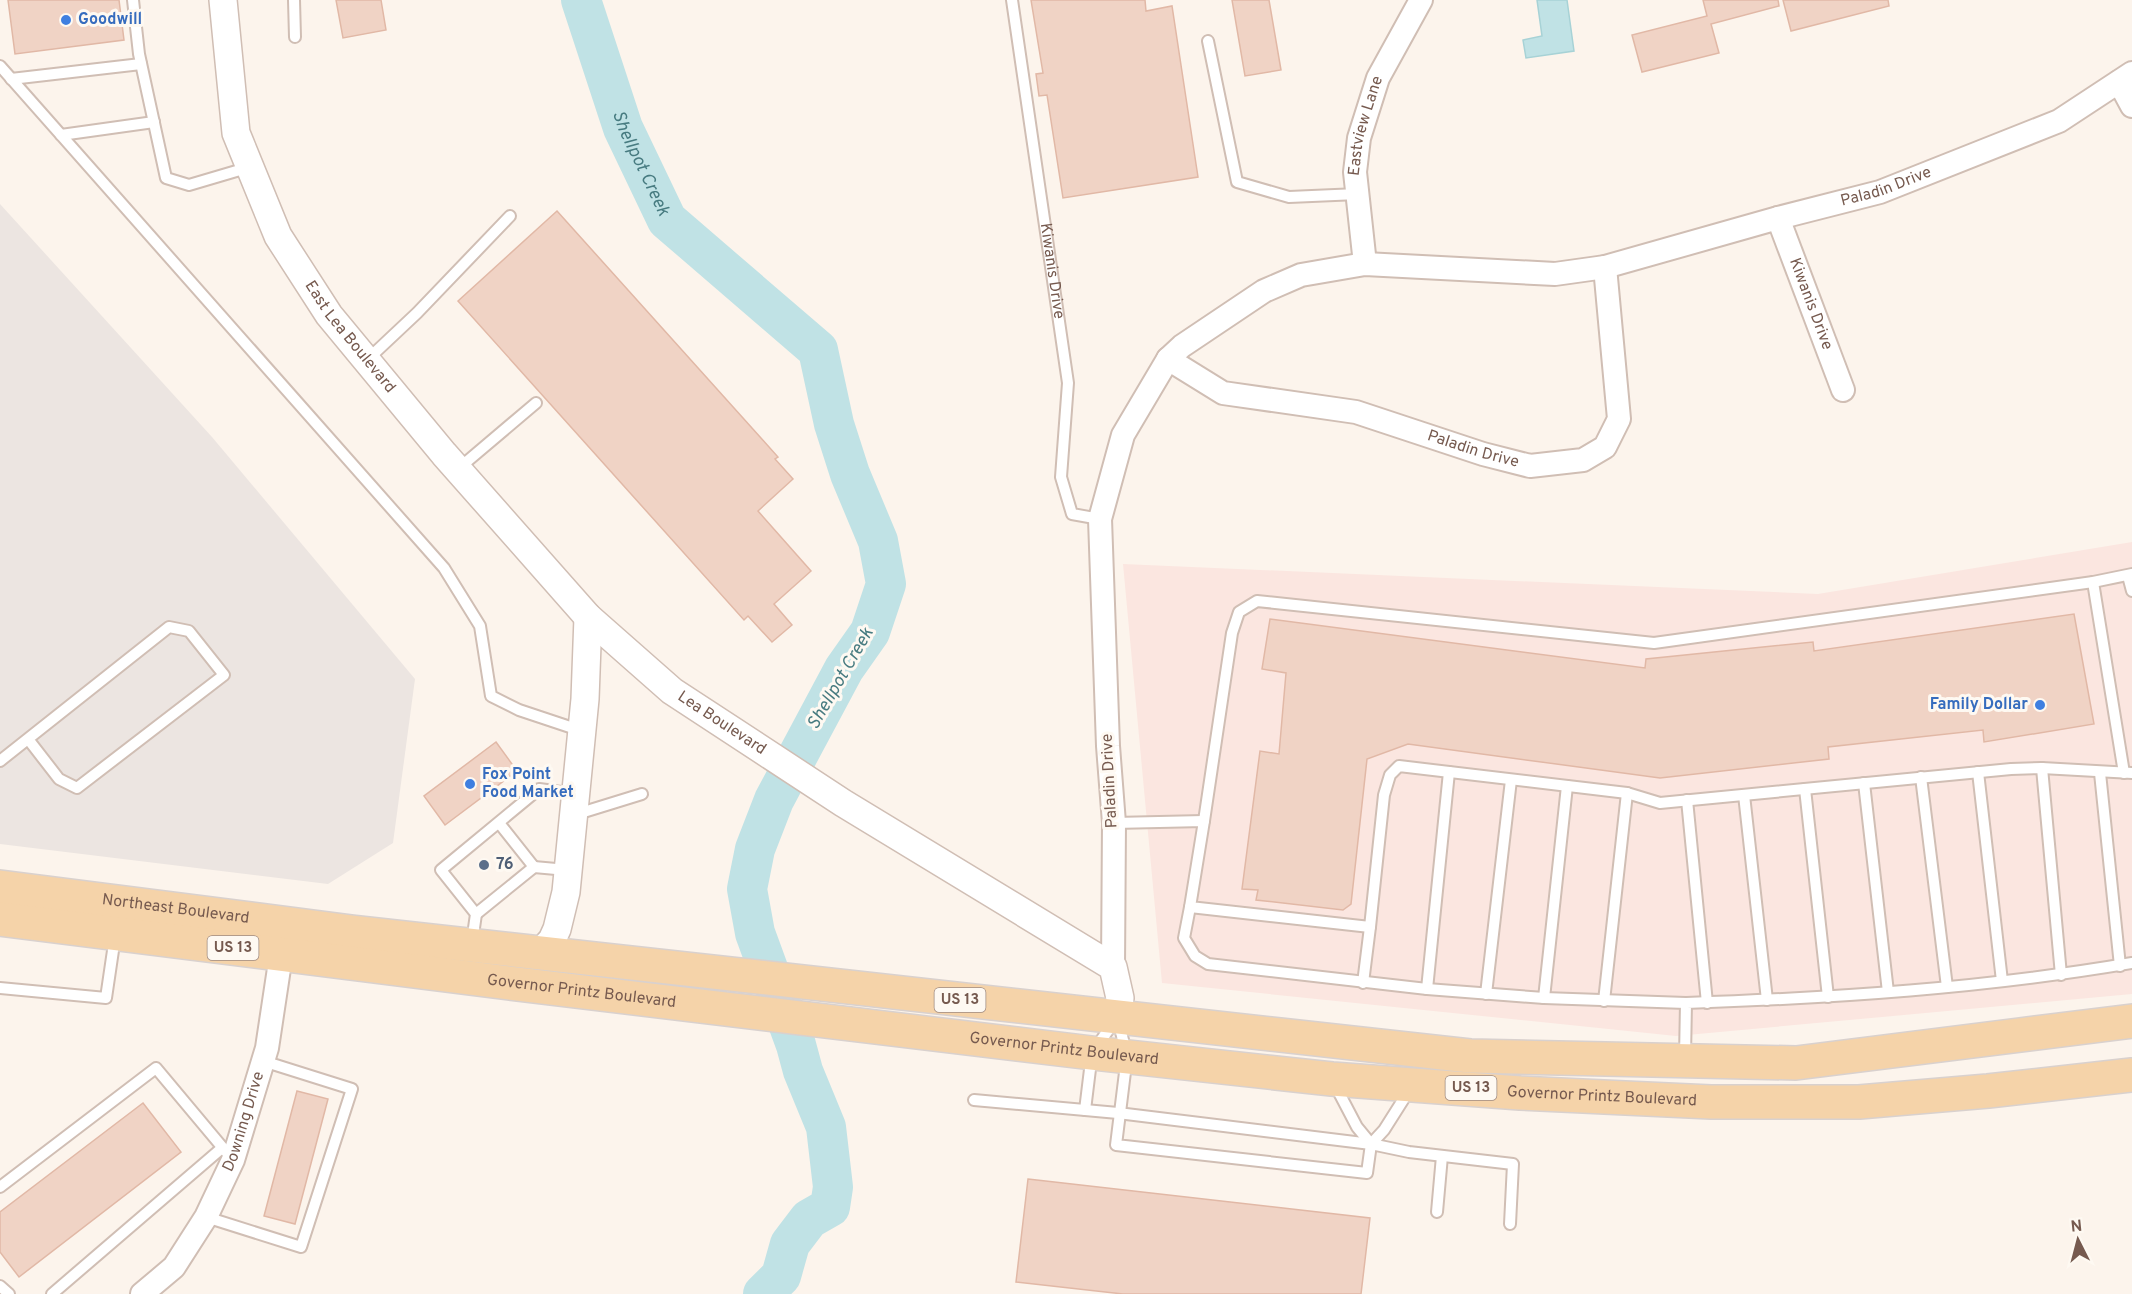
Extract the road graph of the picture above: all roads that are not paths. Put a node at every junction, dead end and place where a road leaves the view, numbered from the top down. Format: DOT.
graph roads {
  1 [pos="134,0"];
  2 [pos="223,0"];
  3 [pos="294,0"];
  4 [pos="1012,0"];
  5 [pos="1421,0"];
  6 [pos="295,37"];
  7 [pos="1208,41"];
  8 [pos="141,64"];
  9 [pos="0,66"];
  10 [pos="2126,77"];
  11 [pos="11,78"];
  12 [pos="2132,106"];
  13 [pos="154,122"];
  14 [pos="61,135"];
  15 [pos="250,167"];
  16 [pos="1358,194"];
  17 [pos="510,216"];
  18 [pos="1778,218"];
  19 [pos="1365,264"];
  20 [pos="1605,267"];
  21 [pos="1168,359"];
  22 [pos="366,360"];
  23 [pos="1843,390"];
  24 [pos="536,403"];
  25 [pos="457,469"];
  26 [pos="1100,519"];
  27 [pos="2130,575"];
  28 [pos="2093,582"];
  29 [pos="2132,591"];
  30 [pos="588,616"];
  31 [pos="582,731"];
  32 [pos="28,739"];
  33 [pos="0,761"];
  34 [pos="2042,768"];
  35 [pos="1449,772"];
  36 [pos="1978,772"];
  37 [pos="2100,773"];
  38 [pos="2128,773"];
  39 [pos="1921,777"];
  40 [pos="1511,780"];
  41 [pos="1864,783"];
  42 [pos="1567,786"];
  43 [pos="1805,789"];
  44 [pos="1627,793"];
  45 [pos="642,794"];
  46 [pos="1743,795"];
  47 [pos="1687,800"];
  48 [pos="575,805"];
  49 [pos="1204,821"];
  50 [pos="499,823"];
  51 [pos="1114,823"];
  52 [pos="534,867"];
  53 [pos="568,870"];
  54 [pos="0,887"];
  55 [pos="1190,906"];
  56 [pos="0,919"];
  57 [pos="1370,927"];
  58 [pos="474,929"];
  59 [pos="352,932"];
  60 [pos="115,933"];
  61 [pos="284,939"];
  62 [pos="541,952"];
  63 [pos="2132,963"];
  64 [pos="2120,966"];
  65 [pos="1113,967"];
  66 [pos="2061,975"];
  67 [pos="466,978"];
  68 [pos="2002,981"];
  69 [pos="1363,983"];
  70 [pos="1947,987"];
  71 [pos="0,988"];
  72 [pos="1427,989"];
  73 [pos="1888,992"];
  74 [pos="1486,994"];
  75 [pos="1827,997"];
  76 [pos="1544,998"];
  77 [pos="1767,1000"];
  78 [pos="1604,1001"];
  79 [pos="1707,1002"];
  80 [pos="1686,1003"];
  81 [pos="1117,1017"];
  82 [pos="2132,1021"];
  83 [pos="1092,1053"];
  84 [pos="1127,1056"];
  85 [pos="1684,1060"];
  86 [pos="263,1061"];
  87 [pos="2132,1075"];
  88 [pos="1332,1079"];
  89 [pos="1413,1083"];
  90 [pos="974,1101"];
  91 [pos="1085,1110"];
  92 [pos="1118,1113"];
  93 [pos="1371,1144"];
  94 [pos="228,1154"];
  95 [pos="1442,1156"];
  96 [pos="0,1187"];
  97 [pos="1437,1212"];
  98 [pos="206,1217"];
  99 [pos="1510,1224"];
  100 [pos="0,1286"];
  101 [pos="9,1294"];
  102 [pos="52,1294"];
  103 [pos="142,1294"];
  1 -- 8 [label="lane"];
  2 -- 15 [label="street, East Lea Boulevard"];
  3 -- 6 [label="lane"];
  4 -- 26 [label="lane, Kiwanis Drive"];
  5 -- 16 [label="street, Eastview Lane"];
  7 -- 16 [label="lane"];
  8 -- 11 [label="lane"];
  8 -- 13 [label="lane"];
  9 -- 11 [label="lane"];
  10 -- 12 [label="street, Paladin Drive"];
  10 -- 18 [label="street, Paladin Drive"];
  11 -- 14 [label="lane"];
  13 -- 14 [label="lane"];
  13 -- 15 [label="lane"];
  14 -- 31 [label="lane"];
  15 -- 22 [label="street, East Lea Boulevard"];
  16 -- 19 [label="street, Eastview Lane"];
  17 -- 22 [label="lane"];
  18 -- 20 [label="street, Paladin Drive"];
  18 -- 23 [label="street, Kiwanis Drive"];
  19 -- 20 [label="street, Paladin Drive"];
  19 -- 21 [label="street, Paladin Drive"];
  20 -- 21 [label="street, Paladin Drive"];
  21 -- 26 [label="street, Paladin Drive"];
  22 -- 25 [label="street, East Lea Boulevard"];
  24 -- 25 [label="lane"];
  25 -- 30 [label="street, East Lea Boulevard"];
  26 -- 51 [label="street, Paladin Drive"];
  27 -- 28 [label="lane"];
  27 -- 29 [label="lane"];
  28 -- 38 [label="lane"];
  28 -- 49 [label="lane"];
  30 -- 31 [label="street"];
  30 -- 65 [label="street, Lea Boulevard"];
  31 -- 48 [label="street"];
  32 -- 32 [label="lane"];
  32 -- 33 [label="lane"];
  34 -- 36 [label="lane"];
  34 -- 37 [label="lane"];
  34 -- 66 [label="lane"];
  35 -- 40 [label="lane"];
  35 -- 57 [label="lane"];
  35 -- 72 [label="lane"];
  36 -- 39 [label="lane"];
  36 -- 68 [label="lane"];
  37 -- 38 [label="lane"];
  37 -- 64 [label="lane"];
  39 -- 41 [label="lane"];
  39 -- 70 [label="lane"];
  40 -- 42 [label="lane"];
  40 -- 74 [label="lane"];
  41 -- 43 [label="lane"];
  41 -- 73 [label="lane"];
  42 -- 44 [label="lane"];
  42 -- 76 [label="lane"];
  43 -- 46 [label="lane"];
  43 -- 75 [label="lane"];
  44 -- 47 [label="lane"];
  44 -- 78 [label="lane"];
  45 -- 48 [label="lane"];
  46 -- 47 [label="lane"];
  46 -- 77 [label="lane"];
  47 -- 79 [label="lane"];
  48 -- 50 [label="lane"];
  48 -- 53 [label="street"];
  49 -- 51 [label="lane"];
  49 -- 55 [label="lane"];
  50 -- 52 [label="lane"];
  50 -- 58 [label="lane"];
  51 -- 65 [label="street, Paladin Drive"];
  52 -- 53 [label="lane"];
  52 -- 58 [label="lane"];
  53 -- 62 [label="street"];
  54 -- 61 [label="main road, Northeast Boulevard / US 13"];
  55 -- 57 [label="lane"];
  55 -- 69 [label="lane"];
  56 -- 60 [label="main road, Governor Printz Boulevard / US 13"];
  57 -- 69 [label="lane"];
  58 -- 59 [label="main road, Governor Printz Boulevard / US 13"];
  58 -- 62 [label="main road, Governor Printz Boulevard / US 13"];
  59 -- 61 [label="main road, Northeast Boulevard / US 13"];
  60 -- 61 [label="main road, Governor Printz Boulevard / US 13"];
  60 -- 71 [label="lane"];
  61 -- 67 [label="main road, Governor Printz Boulevard / US 13"];
  61 -- 86 [label="street, Downing Drive"];
  62 -- 67 [label="main road"];
  62 -- 81 [label="main road, Governor Printz Boulevard / US 13"];
  63 -- 64 [label="lane"];
  64 -- 66 [label="lane"];
  65 -- 81 [label="street"];
  66 -- 68 [label="lane"];
  67 -- 83 [label="main road, Governor Printz Boulevard / US 13"];
  68 -- 70 [label="lane"];
  69 -- 72 [label="lane"];
  70 -- 73 [label="lane"];
  72 -- 74 [label="lane"];
  73 -- 75 [label="lane"];
  74 -- 76 [label="lane"];
  75 -- 77 [label="lane"];
  76 -- 78 [label="lane"];
  77 -- 79 [label="lane"];
  78 -- 80 [label="lane"];
  79 -- 80 [label="lane"];
  80 -- 85 [label="lane"];
  81 -- 83 [label="lane"];
  81 -- 84 [label="lane"];
  81 -- 85 [label="main road, Governor Printz Boulevard / US 13"];
  82 -- 85 [label="main road, Governor Printz Boulevard / US 13"];
  83 -- 84 [label="main road, Governor Printz Boulevard / US 13"];
  83 -- 91 [label="lane"];
  84 -- 88 [label="main road, Governor Printz Boulevard / US 13"];
  84 -- 92 [label="lane"];
  85 -- 89 [label="main road"];
  86 -- 94 [label="street, Downing Drive"];
  86 -- 98 [label="lane"];
  87 -- 89 [label="main road, Governor Printz Boulevard / US 13"];
  88 -- 89 [label="main road, Governor Printz Boulevard / US 13"];
  88 -- 93 [label="lane"];
  89 -- 93 [label="lane"];
  90 -- 91 [label="lane"];
  91 -- 92 [label="lane"];
  92 -- 93 [label="lane"];
  92 -- 93 [label="lane"];
  93 -- 95 [label="lane"];
  94 -- 96 [label="lane"];
  94 -- 98 [label="street, Downing Drive"];
  94 -- 102 [label="lane"];
  95 -- 97 [label="lane"];
  95 -- 99 [label="lane"];
  98 -- 103 [label="street, Downing Drive"];
  100 -- 101 [label="lane"];
}
